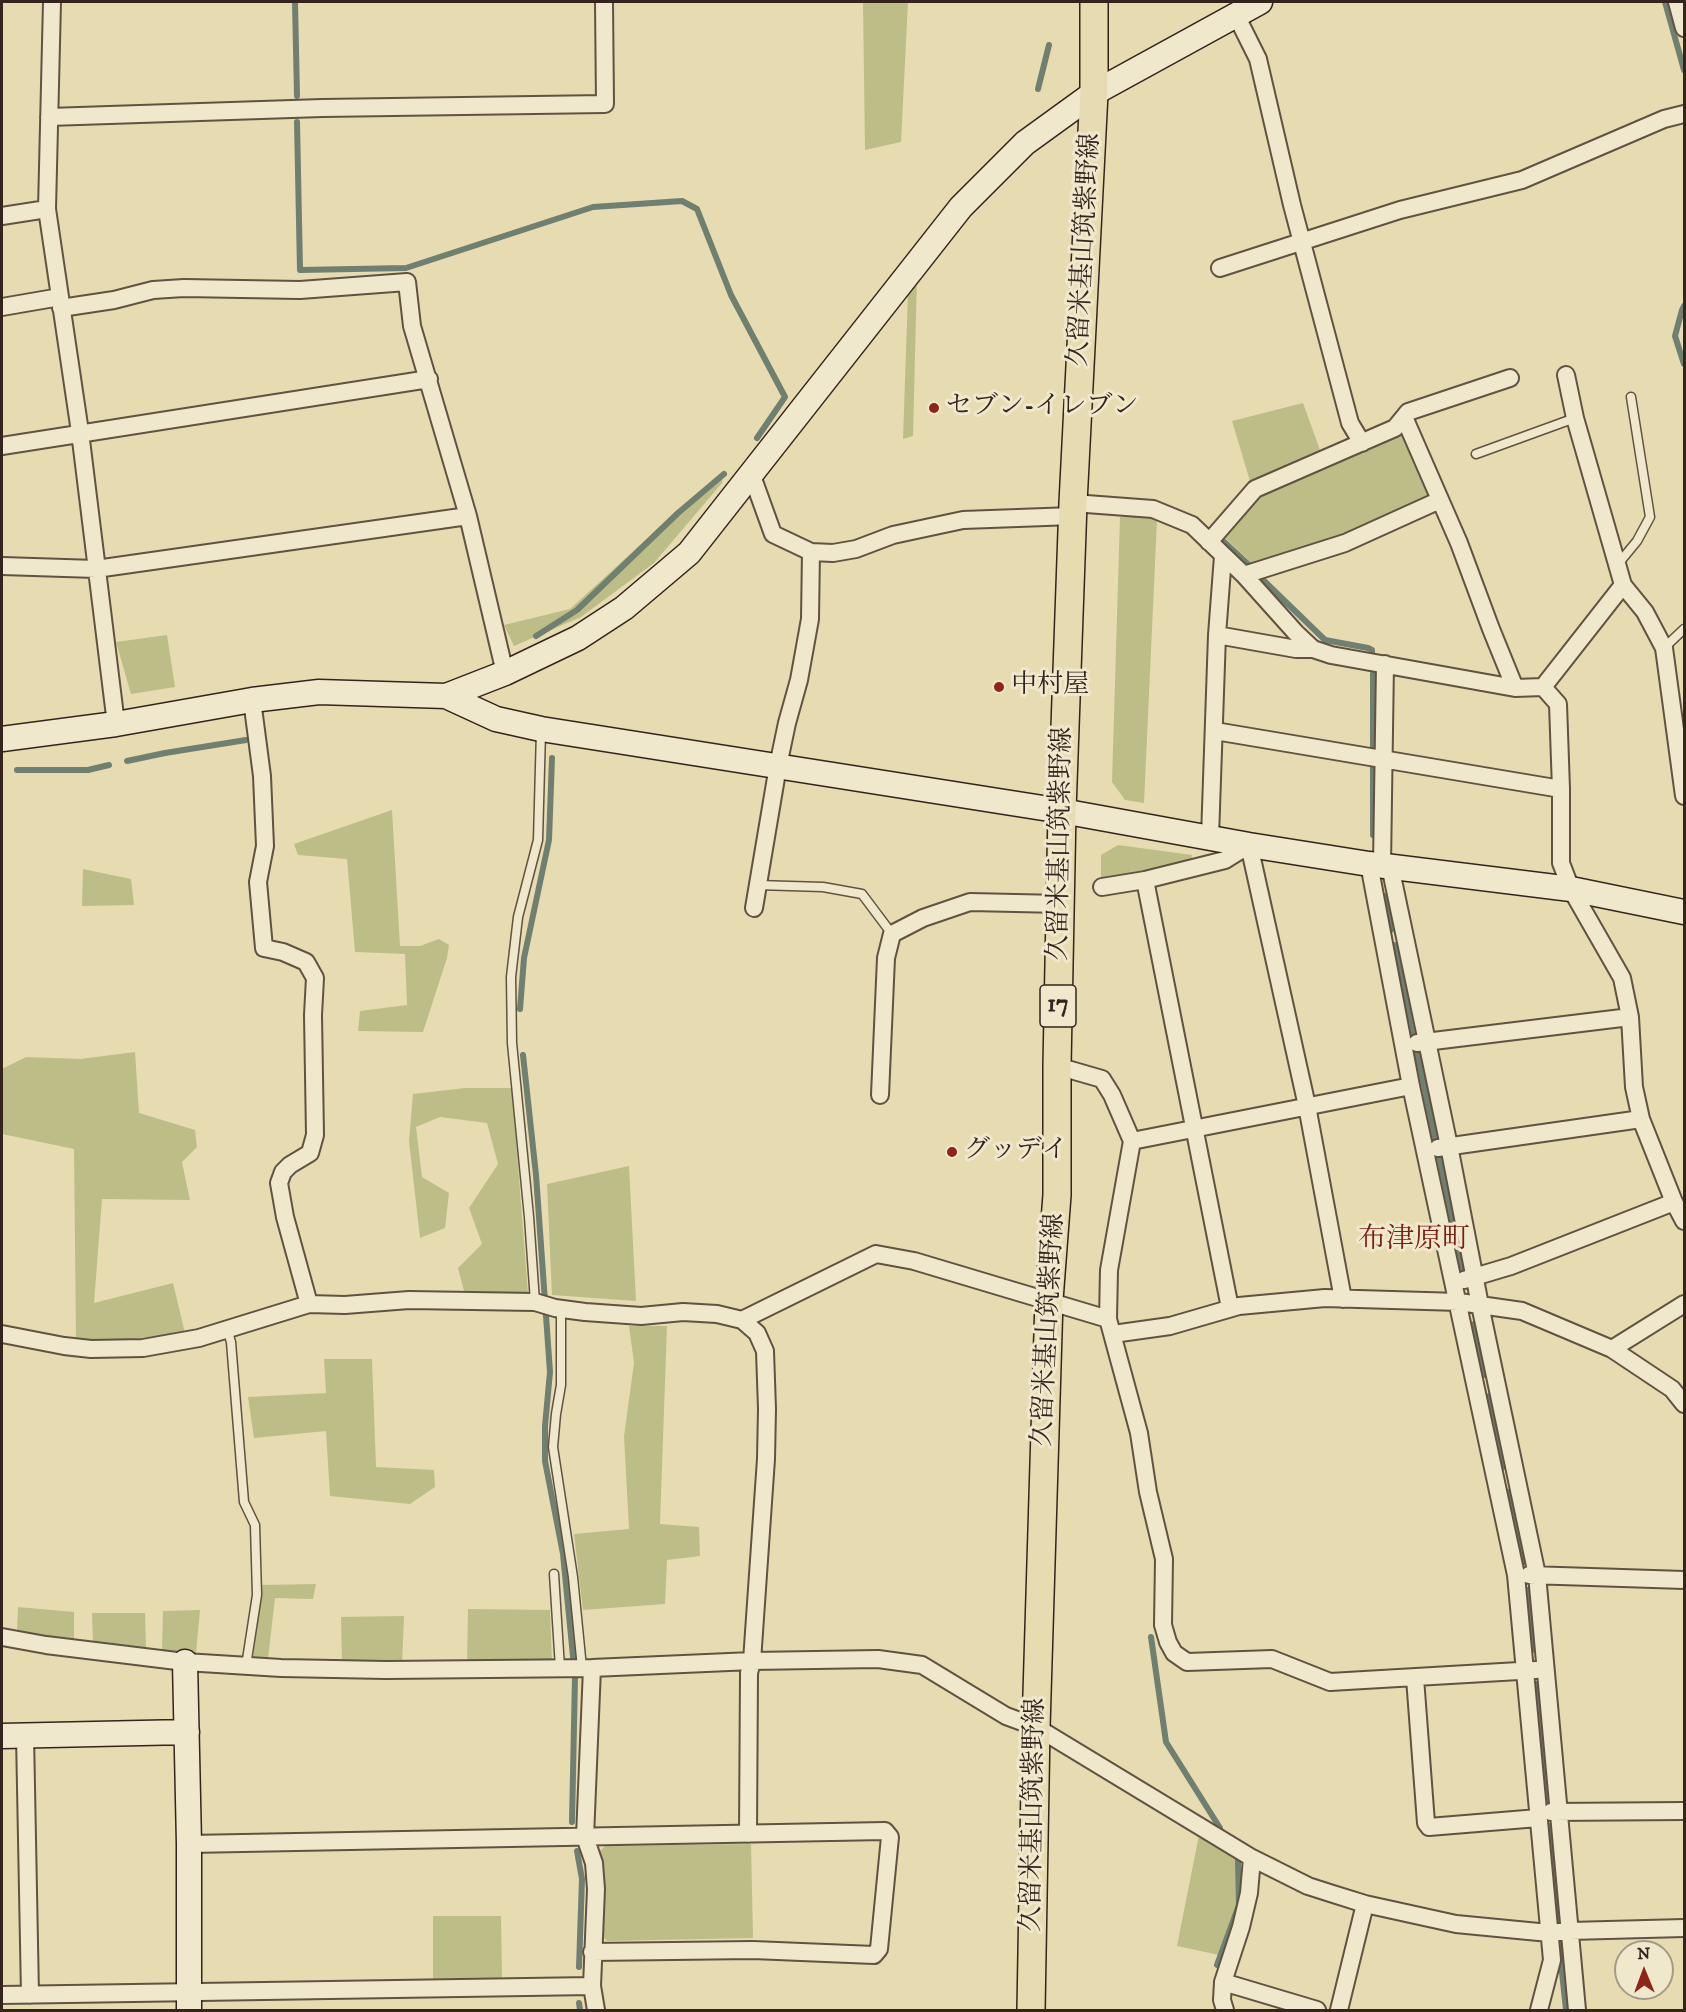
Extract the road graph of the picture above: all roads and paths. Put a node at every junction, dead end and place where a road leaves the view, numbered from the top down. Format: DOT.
graph roads {
  1 [pos="52,2"];
  2 [pos="604,2"];
  3 [pos="1094,2"];
  4 [pos="1260,2"];
  5 [pos="1677,2"];
  6 [pos="1236,15"];
  7 [pos="1684,28"];
  8 [pos="1094,93"];
  9 [pos="1684,114"];
  10 [pos="49,117"];
  11 [pos="47,209"];
  12 [pos="2,216"];
  13 [pos="1302,243"];
  14 [pos="1220,268"];
  15 [pos="61,303"];
  16 [pos="2,307"];
  17 [pos="1566,375"];
  18 [pos="1510,378"];
  19 [pos="429,380"];
  20 [pos="1631,397"];
  21 [pos="1404,417"];
  22 [pos="1575,418"];
  23 [pos="80,432"];
  24 [pos="1362,442"];
  25 [pos="2,446"];
  26 [pos="1476,454"];
  27 [pos="751,472"];
  28 [pos="1440,500"];
  29 [pos="1073,509"];
  30 [pos="468,516"];
  31 [pos="1209,542"];
  32 [pos="811,552"];
  33 [pos="1223,556"];
  34 [pos="1617,564"];
  35 [pos="2,566"];
  36 [pos="96,569"];
  37 [pos="1244,575"];
  38 [pos="1623,585"];
  39 [pos="1684,628"];
  40 [pos="1217,635"];
  41 [pos="1664,648"];
  42 [pos="1313,649"];
  43 [pos="1385,664"];
  44 [pos="505,673"];
  45 [pos="1515,687"];
  46 [pos="1542,687"];
  47 [pos="446,696"];
  48 [pos="252,700"];
  49 [pos="116,724"];
  50 [pos="541,729"];
  51 [pos="1215,731"];
  52 [pos="2,739"];
  53 [pos="1384,759"];
  54 [pos="778,766"];
  55 [pos="1683,769"];
  56 [pos="1561,789"];
  57 [pos="1684,796"];
  58 [pos="1062,812"];
  59 [pos="1210,837"];
  60 [pos="1249,845"];
  61 [pos="1380,865"];
  62 [pos="1144,880"];
  63 [pos="757,885"];
  64 [pos="1102,887"];
  65 [pos="1571,890"];
  66 [pos="1061,904"];
  67 [pos="754,908"];
  68 [pos="1684,912"];
  69 [pos="892,933"];
  70 [pos="1630,1017"];
  71 [pos="1426,1042"];
  72 [pos="1404,1046"];
  73 [pos="1057,1066"];
  74 [pos="1411,1086"];
  75 [pos="880,1095"];
  76 [pos="1307,1106"];
  77 [pos="1641,1119"];
  78 [pos="1193,1129"];
  79 [pos="1132,1141"];
  80 [pos="1449,1146"];
  81 [pos="1426,1151"];
  82 [pos="1674,1202"];
  83 [pos="1684,1221"];
  84 [pos="1474,1277"];
  85 [pos="1454,1283"];
  86 [pos="1343,1299"];
  87 [pos="1049,1300"];
  88 [pos="534,1302"];
  89 [pos="1459,1302"];
  90 [pos="309,1304"];
  91 [pos="1684,1304"];
  92 [pos="1480,1305"];
  93 [pos="558,1308"];
  94 [pos="1230,1308"];
  95 [pos="742,1320"];
  96 [pos="1110,1326"];
  97 [pos="227,1329"];
  98 [pos="2,1334"];
  99 [pos="1612,1349"];
  100 [pos="1684,1404"];
  101 [pos="554,1574"];
  102 [pos="1516,1575"];
  103 [pos="1537,1575"];
  104 [pos="1684,1580"];
  105 [pos="2,1637"];
  106 [pos="752,1661"];
  107 [pos="185,1662"];
  108 [pos="246,1666"];
  109 [pos="560,1668"];
  110 [pos="587,1668"];
  111 [pos="1546,1670"];
  112 [pos="1525,1671"];
  113 [pos="1415,1678"];
  114 [pos="1036,1727"];
  115 [pos="187,1732"];
  116 [pos="13,1736"];
  117 [pos="1684,1811"];
  118 [pos="1559,1812"];
  119 [pos="1538,1815"];
  120 [pos="748,1834"];
  121 [pos="585,1837"];
  122 [pos="189,1845"];
  123 [pos="1252,1858"];
  124 [pos="1365,1904"];
  125 [pos="1684,1928"];
  126 [pos="1570,1931"];
  127 [pos="1549,1933"];
  128 [pos="592,1952"];
  129 [pos="1223,1983"];
  130 [pos="592,1986"];
  131 [pos="2,1995"];
  132 [pos="30,1995"];
  133 [pos="189,2002"];
  134 [pos="596,2010"];
  135 [pos="1031,2010"];
  136 [pos="1225,2010"];
  137 [pos="1317,2010"];
  138 [pos="1339,2010"];
  139 [pos="1539,2010"];
  140 [pos="1577,2010"];
  1 -- 10 [label="street"];
  2 -- 10 [label="street"];
  3 -- 8 [label="main road, 久留米基山筑紫野線 / 17"];
  4 -- 6 [label="street"];
  5 -- 7 [label="street"];
  6 -- 8 [label="street"];
  6 -- 13 [label="street"];
  8 -- 27 [label="street"];
  8 -- 29 [label="main road, 久留米基山筑紫野線 / 17"];
  9 -- 13 [label="street"];
  10 -- 11 [label="street"];
  11 -- 12 [label="street"];
  11 -- 15 [label="street"];
  13 -- 14 [label="street"];
  13 -- 24 [label="street"];
  15 -- 16 [label="street"];
  15 -- 19 [label="street"];
  15 -- 23 [label="street"];
  17 -- 22 [label="street"];
  18 -- 21 [label="street"];
  19 -- 23 [label="street"];
  19 -- 30 [label="street"];
  20 -- 34 [label="lane"];
  21 -- 24 [label="street"];
  21 -- 28 [label="street"];
  22 -- 26 [label="lane"];
  22 -- 34 [label="street"];
  23 -- 25 [label="street"];
  23 -- 36 [label="street"];
  24 -- 31 [label="street"];
  27 -- 32 [label="street"];
  27 -- 44 [label="street"];
  28 -- 37 [label="street"];
  28 -- 45 [label="street"];
  29 -- 31 [label="street"];
  29 -- 32 [label="street"];
  29 -- 58 [label="main road, 久留米基山筑紫野線 / 17"];
  30 -- 36 [label="street"];
  30 -- 44 [label="street"];
  31 -- 33 [label="street"];
  32 -- 54 [label="street"];
  33 -- 37 [label="street"];
  33 -- 40 [label="street"];
  34 -- 38 [label="street"];
  35 -- 36 [label="street"];
  36 -- 49 [label="street"];
  37 -- 42 [label="street"];
  38 -- 41 [label="street"];
  38 -- 46 [label="street"];
  39 -- 41 [label="lane"];
  40 -- 42 [label="street"];
  40 -- 51 [label="street"];
  41 -- 55 [label="street"];
  42 -- 43 [label="street"];
  43 -- 45 [label="street"];
  43 -- 53 [label="street"];
  44 -- 47 [label="street"];
  45 -- 46 [label="street"];
  46 -- 56 [label="street"];
  47 -- 48 [label="street"];
  47 -- 50 [label="street"];
  48 -- 49 [label="street"];
  48 -- 90 [label="street"];
  49 -- 52 [label="street"];
  50 -- 54 [label="street"];
  50 -- 88 [label="lane"];
  51 -- 53 [label="street"];
  51 -- 59 [label="street"];
  53 -- 56 [label="street"];
  53 -- 61 [label="street"];
  54 -- 58 [label="street"];
  54 -- 63 [label="street"];
  55 -- 57 [label="street"];
  56 -- 65 [label="street"];
  58 -- 59 [label="street"];
  58 -- 66 [label="main road, 久留米基山筑紫野線 / 17"];
  59 -- 60 [label="street"];
  60 -- 61 [label="street"];
  60 -- 62 [label="street"];
  60 -- 76 [label="street"];
  61 -- 65 [label="street"];
  61 -- 71 [label="street"];
  61 -- 72 [label="street"];
  62 -- 64 [label="street"];
  62 -- 78 [label="street"];
  63 -- 67 [label="street"];
  63 -- 69 [label="lane"];
  65 -- 68 [label="street"];
  65 -- 70 [label="street"];
  66 -- 69 [label="street"];
  66 -- 73 [label="main road, 久留米基山筑紫野線 / 17"];
  69 -- 75 [label="street"];
  70 -- 71 [label="street"];
  70 -- 77 [label="street"];
  71 -- 72 [label="street"];
  71 -- 80 [label="street"];
  72 -- 74 [label="street"];
  73 -- 79 [label="street"];
  73 -- 87 [label="main road, 久留米基山筑紫野線 / 17"];
  74 -- 76 [label="street"];
  74 -- 81 [label="street"];
  76 -- 78 [label="street"];
  76 -- 86 [label="street"];
  77 -- 80 [label="street"];
  77 -- 82 [label="street"];
  78 -- 79 [label="street"];
  78 -- 94 [label="street"];
  79 -- 96 [label="street"];
  80 -- 81 [label="street"];
  80 -- 84 [label="street"];
  81 -- 85 [label="street"];
  82 -- 83 [label="street"];
  82 -- 84 [label="street"];
  84 -- 85 [label="street"];
  84 -- 92 [label="street"];
  85 -- 89 [label="street"];
  86 -- 89 [label="street"];
  86 -- 94 [label="street"];
  87 -- 95 [label="street"];
  87 -- 96 [label="street"];
  87 -- 114 [label="main road, 久留米基山筑紫野線 / 17"];
  88 -- 90 [label="street"];
  88 -- 93 [label="street"];
  89 -- 92 [label="street"];
  89 -- 102 [label="street"];
  90 -- 97 [label="street"];
  91 -- 99 [label="street"];
  92 -- 99 [label="street"];
  92 -- 103 [label="street"];
  93 -- 95 [label="street"];
  93 -- 110 [label="lane"];
  94 -- 96 [label="street"];
  95 -- 106 [label="street"];
  96 -- 113 [label="street"];
  97 -- 98 [label="street"];
  97 -- 108 [label="lane"];
  99 -- 100 [label="street"];
  101 -- 109 [label="lane"];
  102 -- 103 [label="street"];
  102 -- 112 [label="street"];
  103 -- 104 [label="street"];
  103 -- 111 [label="street"];
  105 -- 107 [label="street"];
  106 -- 110 [label="street"];
  106 -- 114 [label="street"];
  106 -- 120 [label="street"];
  107 -- 108 [label="street"];
  107 -- 115 [label="street"];
  108 -- 109 [label="street"];
  109 -- 110 [label="street"];
  110 -- 121 [label="street"];
  111 -- 112 [label="street"];
  111 -- 118 [label="street"];
  112 -- 113 [label="street"];
  112 -- 119 [label="street"];
  113 -- 119 [label="street"];
  114 -- 123 [label="street"];
  114 -- 135 [label="main road, 久留米基山筑紫野線 / 17"];
  115 -- 116 [label="street"];
  115 -- 122 [label="street"];
  116 -- 132 [label="street"];
  117 -- 118 [label="street"];
  118 -- 119 [label="street"];
  118 -- 126 [label="street"];
  119 -- 127 [label="street"];
  120 -- 121 [label="street"];
  120 -- 128 [label="street"];
  121 -- 122 [label="street"];
  121 -- 128 [label="street"];
  122 -- 133 [label="street"];
  123 -- 124 [label="street"];
  123 -- 129 [label="street"];
  124 -- 127 [label="street"];
  124 -- 138 [label="street"];
  125 -- 126 [label="street"];
  126 -- 127 [label="street"];
  126 -- 140 [label="street"];
  127 -- 139 [label="street"];
  128 -- 130 [label="street"];
  129 -- 136 [label="street"];
  129 -- 137 [label="street"];
  130 -- 133 [label="street"];
  130 -- 134 [label="street"];
  131 -- 132 [label="street"];
  132 -- 133 [label="street"];
}
